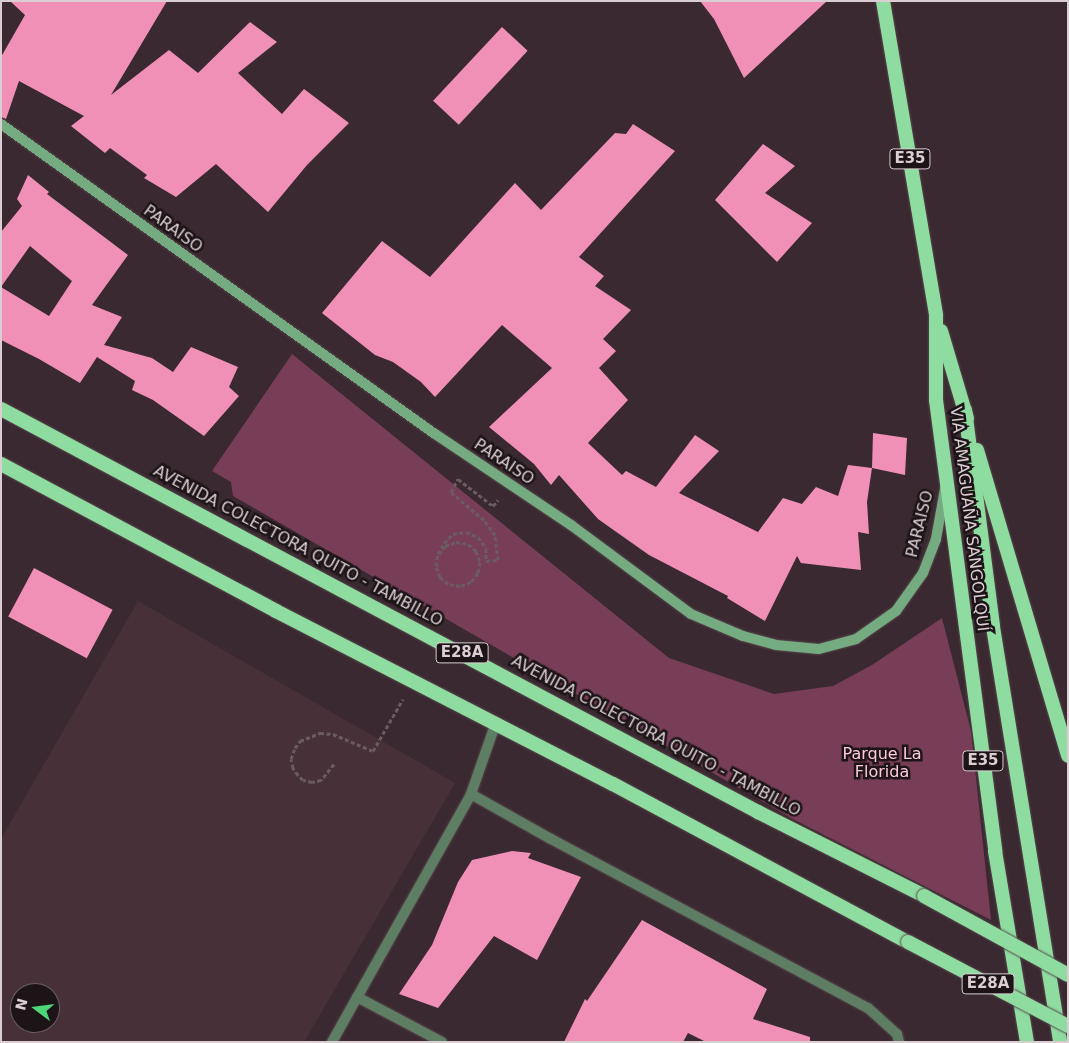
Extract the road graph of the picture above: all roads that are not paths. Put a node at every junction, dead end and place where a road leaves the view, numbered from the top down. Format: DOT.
graph roads {
  1 [pos="883,1"];
  2 [pos="1,124"];
  3 [pos="936,316"];
  4 [pos="1,409"];
  5 [pos="965,410"];
  6 [pos="1,464"];
  7 [pos="947,478"];
  8 [pos="495,725"];
  9 [pos="1068,756"];
  10 [pos="471,794"];
  11 [pos="1068,975"];
  12 [pos="357,997"];
  13 [pos="1068,1026"];
  14 [pos="332,1042"];
  15 [pos="442,1042"];
  16 [pos="899,1042"];
  17 [pos="1027,1042"];
  18 [pos="1060,1042"];
  1 -- 3 [label="highway, VIA AMAGUAÑA SANGOLQUÍ / E35"];
  2 -- 7 [label="main road, PARAISO"];
  3 -- 5 [label="highway"];
  3 -- 7 [label="highway, VIA AMAGUAÑA SANGOLQUÍ / E35"];
  4 -- 11 [label="highway, AVENIDA COLECTORA QUITO - TAMBILLO / E28A, bridge"];
  5 -- 9 [label="highway"];
  5 -- 18 [label="highway"];
  6 -- 8 [label="highway, E28A"];
  7 -- 17 [label="highway, VIA AMAGUAÑA SANGOLQUÍ / E35"];
  8 -- 10 [label="street"];
  8 -- 13 [label="highway, E28A, bridge"];
  10 -- 12 [label="street"];
  10 -- 16 [label="street"];
  12 -- 14 [label="street"];
  12 -- 15 [label="street"];
}
